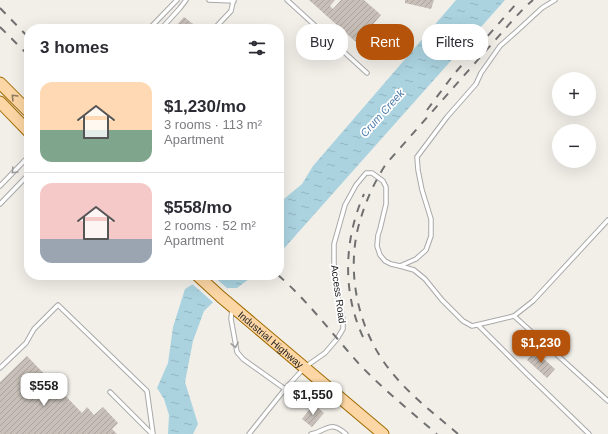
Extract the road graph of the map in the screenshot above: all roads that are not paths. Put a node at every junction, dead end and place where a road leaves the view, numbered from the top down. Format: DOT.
graph roads {
  1 [pos="176,0"];
  2 [pos="186,0"];
  3 [pos="209,0"];
  4 [pos="287,0"];
  5 [pos="555,0"];
  6 [pos="234,1"];
  7 [pos="154,24"];
  8 [pos="166,24"];
  9 [pos="219,24"];
  10 [pos="367,74"];
  11 [pos="0,82"];
  12 [pos="0,102"];
  13 [pos="24,107"];
  14 [pos="24,127"];
  15 [pos="24,161"];
  16 [pos="24,179"];
  17 [pos="0,186"];
  18 [pos="0,204"];
  19 [pos="608,220"];
  20 [pos="400,266"];
  21 [pos="202,280"];
  22 [pos="232,306"];
  23 [pos="514,316"];
  24 [pos="478,325"];
  25 [pos="304,367"];
  26 [pos="0,368"];
  27 [pos="284,389"];
  28 [pos="110,392"];
  29 [pos="608,401"];
  30 [pos="152,434"];
  31 [pos="249,434"];
  32 [pos="311,434"];
  33 [pos="346,434"];
  34 [pos="382,434"];
  35 [pos="589,434"];
  1 -- 7 [label="lane"];
  2 -- 8 [label="lane"];
  3 -- 6 [label="lane"];
  4 -- 10 [label="lane"];
  5 -- 20 [label="lane"];
  6 -- 9 [label="lane"];
  13 -- 11 [label="main road, one-way"];
  12 -- 14 [label="main road"];
  15 -- 17 [label="lane, one-way"];
  16 -- 18 [label="lane"];
  19 -- 23 [label="lane"];
  20 -- 24 [label="lane, Access Road"];
  20 -- 25 [label="lane, Access Road"];
  21 -- 22 [label="main road, Industrial Highway"];
  22 -- 25 [label="main road, Industrial Highway"];
  22 -- 27 [label="lane, one-way"];
  23 -- 24 [label="lane"];
  23 -- 29 [label="lane"];
  24 -- 35 [label="lane"];
  25 -- 27 [label="lane, Access Road"];
  25 -- 34 [label="main road, Industrial Highway"];
  26 -- 30 [label="lane"];
  27 -- 31 [label="lane, Access Road"];
  28 -- 30 [label="lane"];
  32 -- 33 [label="lane"];
}
